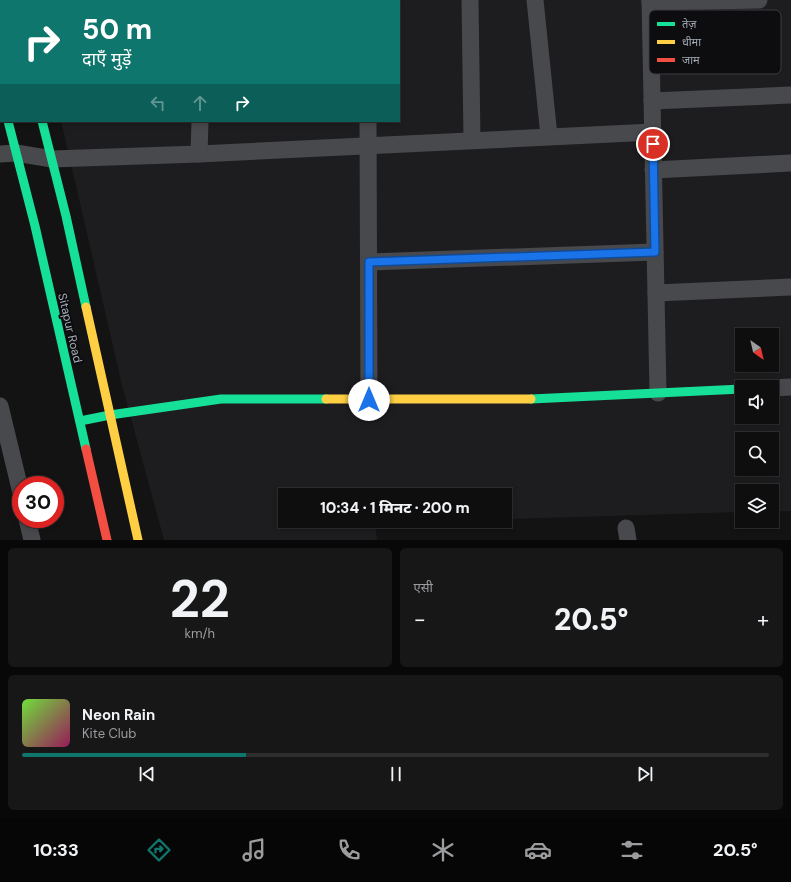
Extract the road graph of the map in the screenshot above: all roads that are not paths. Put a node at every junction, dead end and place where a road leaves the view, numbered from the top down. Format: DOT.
graph roads {
  1 [pos="470,0"];
  2 [pos="535,0"];
  3 [pos="759,0"];
  4 [pos="650,1"];
  5 [pos="651,74"];
  6 [pos="791,95"];
  7 [pos="652,101"];
  8 [pos="8,122"];
  9 [pos="42,122"];
  10 [pos="200,122"];
  11 [pos="368,122"];
  12 [pos="652,132"];
  13 [pos="549,136"];
  14 [pos="472,140"];
  15 [pos="369,145"];
  16 [pos="8,153"];
  17 [pos="200,154"];
  18 [pos="52,159"];
  19 [pos="791,163"];
  20 [pos="653,170"];
  21 [pos="655,252"];
  22 [pos="369,262"];
  23 [pos="791,287"];
  24 [pos="656,293"];
  25 [pos="791,387"];
  26 [pos="779,388"];
  27 [pos="735,390"];
  28 [pos="658,393"];
  29 [pos="369,400"];
  30 [pos="0,406"];
  31 [pos="110,415"];
  32 [pos="80,421"];
  33 [pos="17,476"];
  34 [pos="29,528"];
  35 [pos="32,540"];
  36 [pos="107,540"];
  37 [pos="138,540"];
  1 -- 14 [label="street"];
  2 -- 13 [label="street"];
  3 -- 4 [label="street"];
  5 -- 7 [label="street"];
  6 -- 7 [label="street"];
  7 -- 12 [label="street"];
  8 -- 16 [label="main road, Sitapur Road"];
  9 -- 18 [label="main road, Sitapur Road"];
  10 -- 17 [label="street"];
  11 -- 15 [label="street"];
  12 -- 13 [label="street"];
  12 -- 20 [label="street"];
  13 -- 14 [label="street"];
  14 -- 15 [label="street"];
  15 -- 17 [label="street"];
  15 -- 22 [label="street"];
  16 -- 18 [label="street"];
  16 -- 32 [label="main road, Sitapur Road"];
  17 -- 18 [label="street"];
  18 -- 31 [label="main road, Sitapur Road"];
  19 -- 20 [label="street"];
  20 -- 21 [label="street"];
  21 -- 22 [label="street"];
  21 -- 24 [label="street"];
  22 -- 29 [label="street"];
  23 -- 24 [label="street"];
  24 -- 28 [label="street"];
  25 -- 26 [label="street"];
  27 -- 28 [label="main road"];
  28 -- 29 [label="main road"];
  29 -- 31 [label="main road"];
  30 -- 33 [label="street"];
  31 -- 32 [label="main road"];
  31 -- 37 [label="main road, Sitapur Road"];
  32 -- 36 [label="main road, Sitapur Road"];
  34 -- 35 [label="street"];
}
